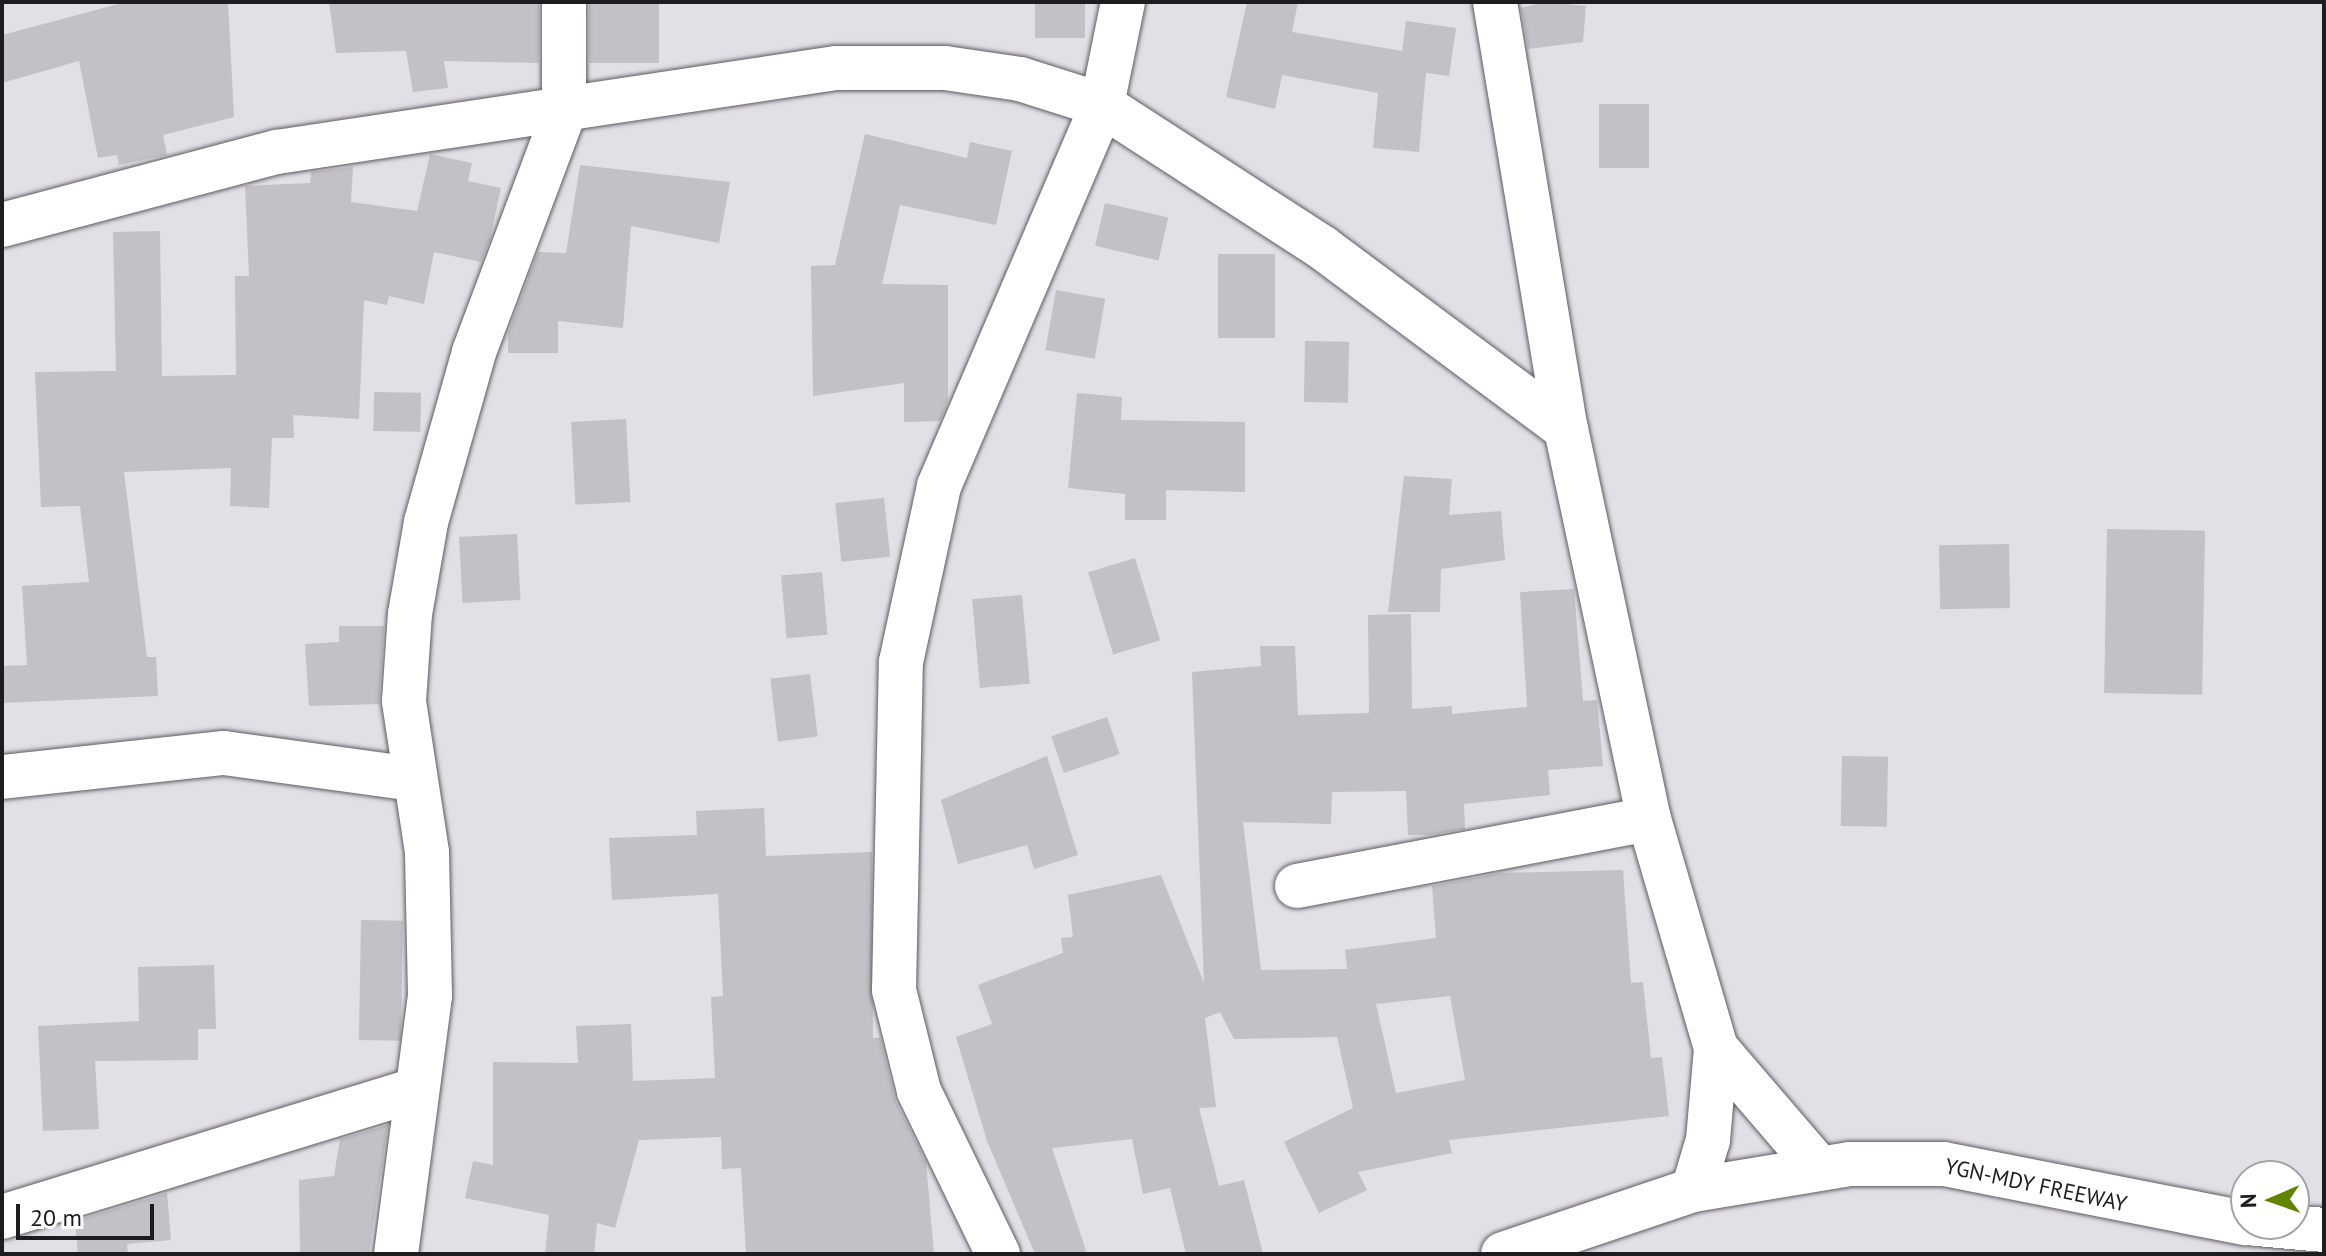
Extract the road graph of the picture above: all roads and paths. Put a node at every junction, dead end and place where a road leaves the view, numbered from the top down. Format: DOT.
graph roads {
  1 [pos="564,2"];
  2 [pos="1123,2"];
  3 [pos="1495,2"];
  4 [pos="1102,105"];
  5 [pos="564,113"];
  6 [pos="2,225"];
  7 [pos="1566,429"];
  8 [pos="2,777"];
  9 [pos="413,779"];
  10 [pos="1649,819"];
  11 [pos="1297,886"];
  12 [pos="1716,1048"];
  13 [pos="416,1090"];
  14 [pos="1817,1166"];
  15 [pos="1693,1190"];
  16 [pos="2,1217"];
  17 [pos="2230,1220"];
  18 [pos="396,1254"];
  19 [pos="998,1254"];
  20 [pos="1503,1254"];
  1 -- 5 [label="street"];
  2 -- 4 [label="street"];
  3 -- 7 [label="street"];
  4 -- 5 [label="street"];
  4 -- 7 [label="street"];
  4 -- 19 [label="street"];
  5 -- 6 [label="street"];
  5 -- 9 [label="street"];
  7 -- 10 [label="street"];
  8 -- 9 [label="street"];
  9 -- 13 [label="street"];
  10 -- 11 [label="street"];
  10 -- 12 [label="street"];
  12 -- 14 [label="street"];
  12 -- 15 [label="street"];
  13 -- 16 [label="street"];
  13 -- 18 [label="street"];
  14 -- 15 [label="street, YGN-MDY FREEWAY"];
  14 -- 17 [label="street, YGN-MDY FREEWAY"];
  15 -- 20 [label="street, YGN-MDY FREEWAY"];
}
